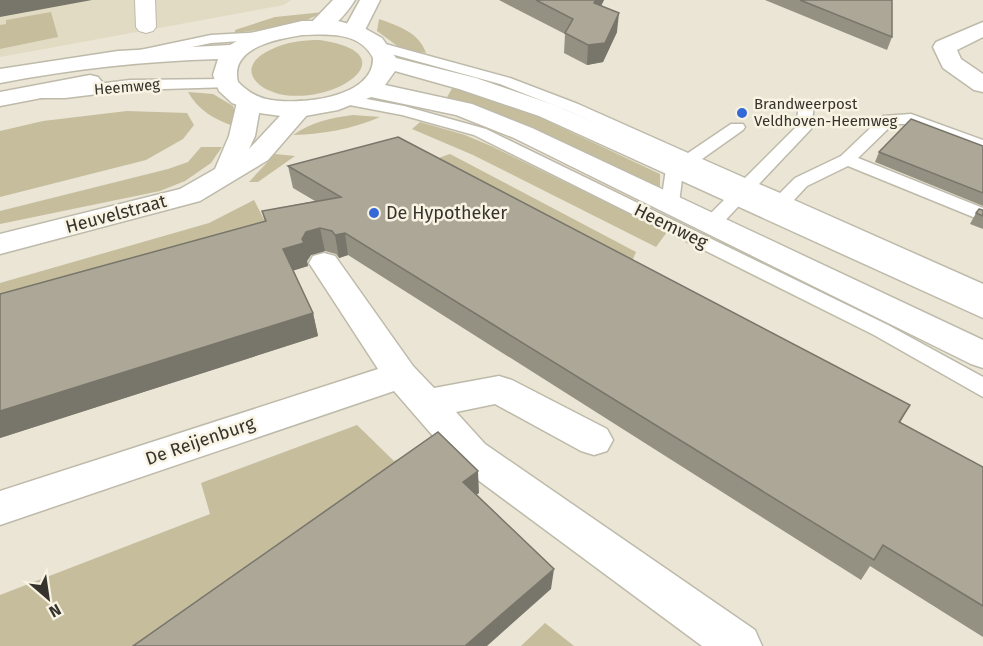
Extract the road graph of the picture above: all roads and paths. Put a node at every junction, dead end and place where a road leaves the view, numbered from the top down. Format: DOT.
graph roads {
  1 [pos="144,0"];
  2 [pos="345,0"];
  3 [pos="370,0"];
  4 [pos="146,27"];
  5 [pos="317,27"];
  6 [pos="983,29"];
  7 [pos="354,31"];
  8 [pos="264,36"];
  9 [pos="382,54"];
  10 [pos="133,56"];
  11 [pos="229,69"];
  12 [pos="0,76"];
  13 [pos="983,85"];
  14 [pos="356,94"];
  15 [pos="0,99"];
  16 [pos="249,102"];
  17 [pos="806,105"];
  18 [pos="301,108"];
  19 [pos="737,127"];
  20 [pos="983,146"];
  21 [pos="847,160"];
  22 [pos="680,164"];
  23 [pos="227,173"];
  24 [pos="742,192"];
  25 [pos="670,203"];
  26 [pos="777,207"];
  27 [pos="983,215"];
  28 [pos="712,223"];
  29 [pos="0,244"];
  30 [pos="324,263"];
  31 [pos="983,292"];
  32 [pos="983,307"];
  33 [pos="983,355"];
  34 [pos="983,388"];
  35 [pos="414,389"];
  36 [pos="594,440"];
  37 [pos="0,508"];
  38 [pos="739,646"];
  1 -- 4 [label="street"];
  2 -- 5 [label="main road"];
  3 -- 7 [label="main road"];
  5 -- 7 [label="main road"];
  5 -- 8 [label="main road"];
  6 -- 13 [label="main road"];
  7 -- 9 [label="main road"];
  8 -- 10 [label="lane, Heemweg"];
  8 -- 11 [label="main road"];
  9 -- 14 [label="main road"];
  9 -- 22 [label="main road"];
  10 -- 11 [label="main road, Heemweg"];
  10 -- 12 [label="main road, Heemweg"];
  11 -- 15 [label="main road, Heemweg"];
  11 -- 16 [label="main road"];
  14 -- 18 [label="main road"];
  14 -- 25 [label="main road, Heemweg"];
  14 -- 34 [label="lane, Heemweg"];
  16 -- 18 [label="main road"];
  16 -- 23 [label="main road"];
  17 -- 24 [label="lane"];
  18 -- 23 [label="main road, Heuvelstraat"];
  19 -- 22 [label="lane"];
  20 -- 21 [label="lane"];
  21 -- 26 [label="lane"];
  21 -- 27 [label="lane"];
  22 -- 24 [label="main road"];
  22 -- 25 [label="lane"];
  23 -- 29 [label="main road, Heuvelstraat"];
  24 -- 26 [label="main road"];
  24 -- 28 [label="lane"];
  25 -- 28 [label="main road, Heemweg"];
  26 -- 31 [label="lane"];
  26 -- 32 [label="main road"];
  28 -- 33 [label="main road, Heemweg"];
  30 -- 35 [label="main road"];
  35 -- 36 [label="main road, De Reijenburg"];
  35 -- 37 [label="main road, De Reijenburg"];
  35 -- 38 [label="main road"];
}
